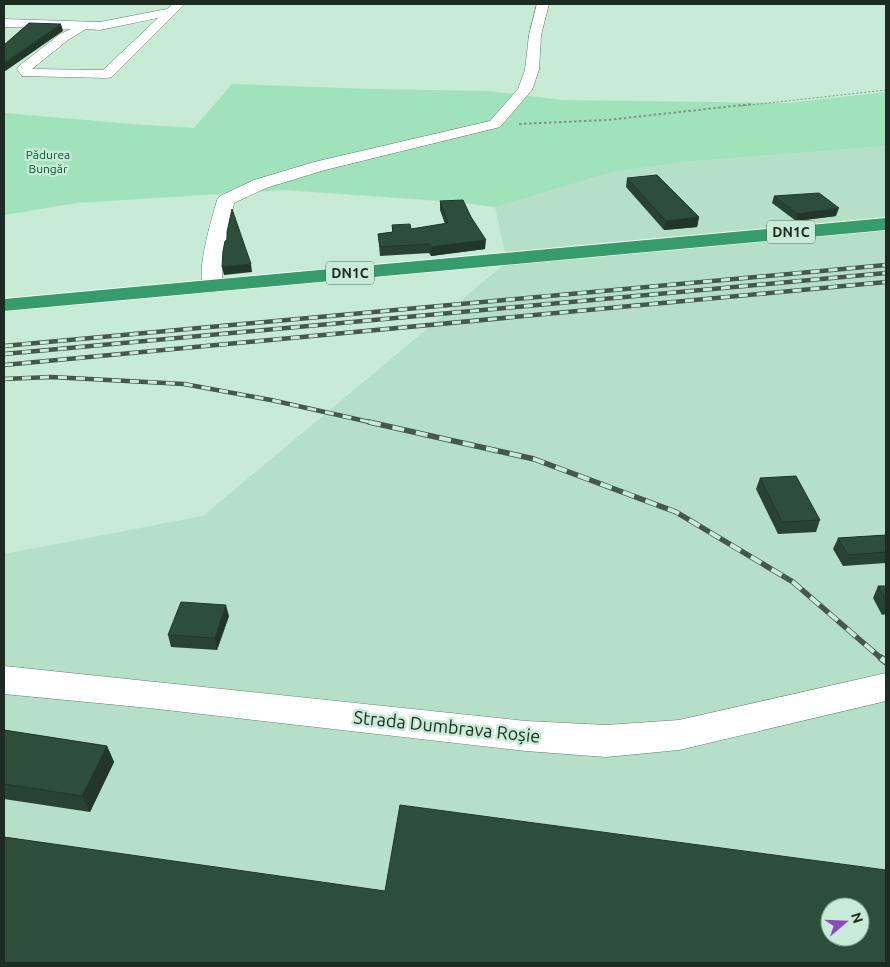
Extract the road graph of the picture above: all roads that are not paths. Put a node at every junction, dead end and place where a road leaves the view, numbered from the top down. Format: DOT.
graph roads {
  1 [pos="543,4"];
  2 [pos="174,8"];
  3 [pos="4,23"];
  4 [pos="75,25"];
  5 [pos="886,224"];
  6 [pos="212,286"];
  7 [pos="4,305"];
  8 [pos="4,680"];
  9 [pos="886,687"];
  1 -- 6 [label="street"];
  2 -- 4 [label="street"];
  2 -- 4 [label="street"];
  3 -- 4 [label="street"];
  5 -- 6 [label="highway, DN1C"];
  6 -- 7 [label="highway, DN1C"];
  8 -- 9 [label="street, Strada Dumbrava Roșie"];
}
